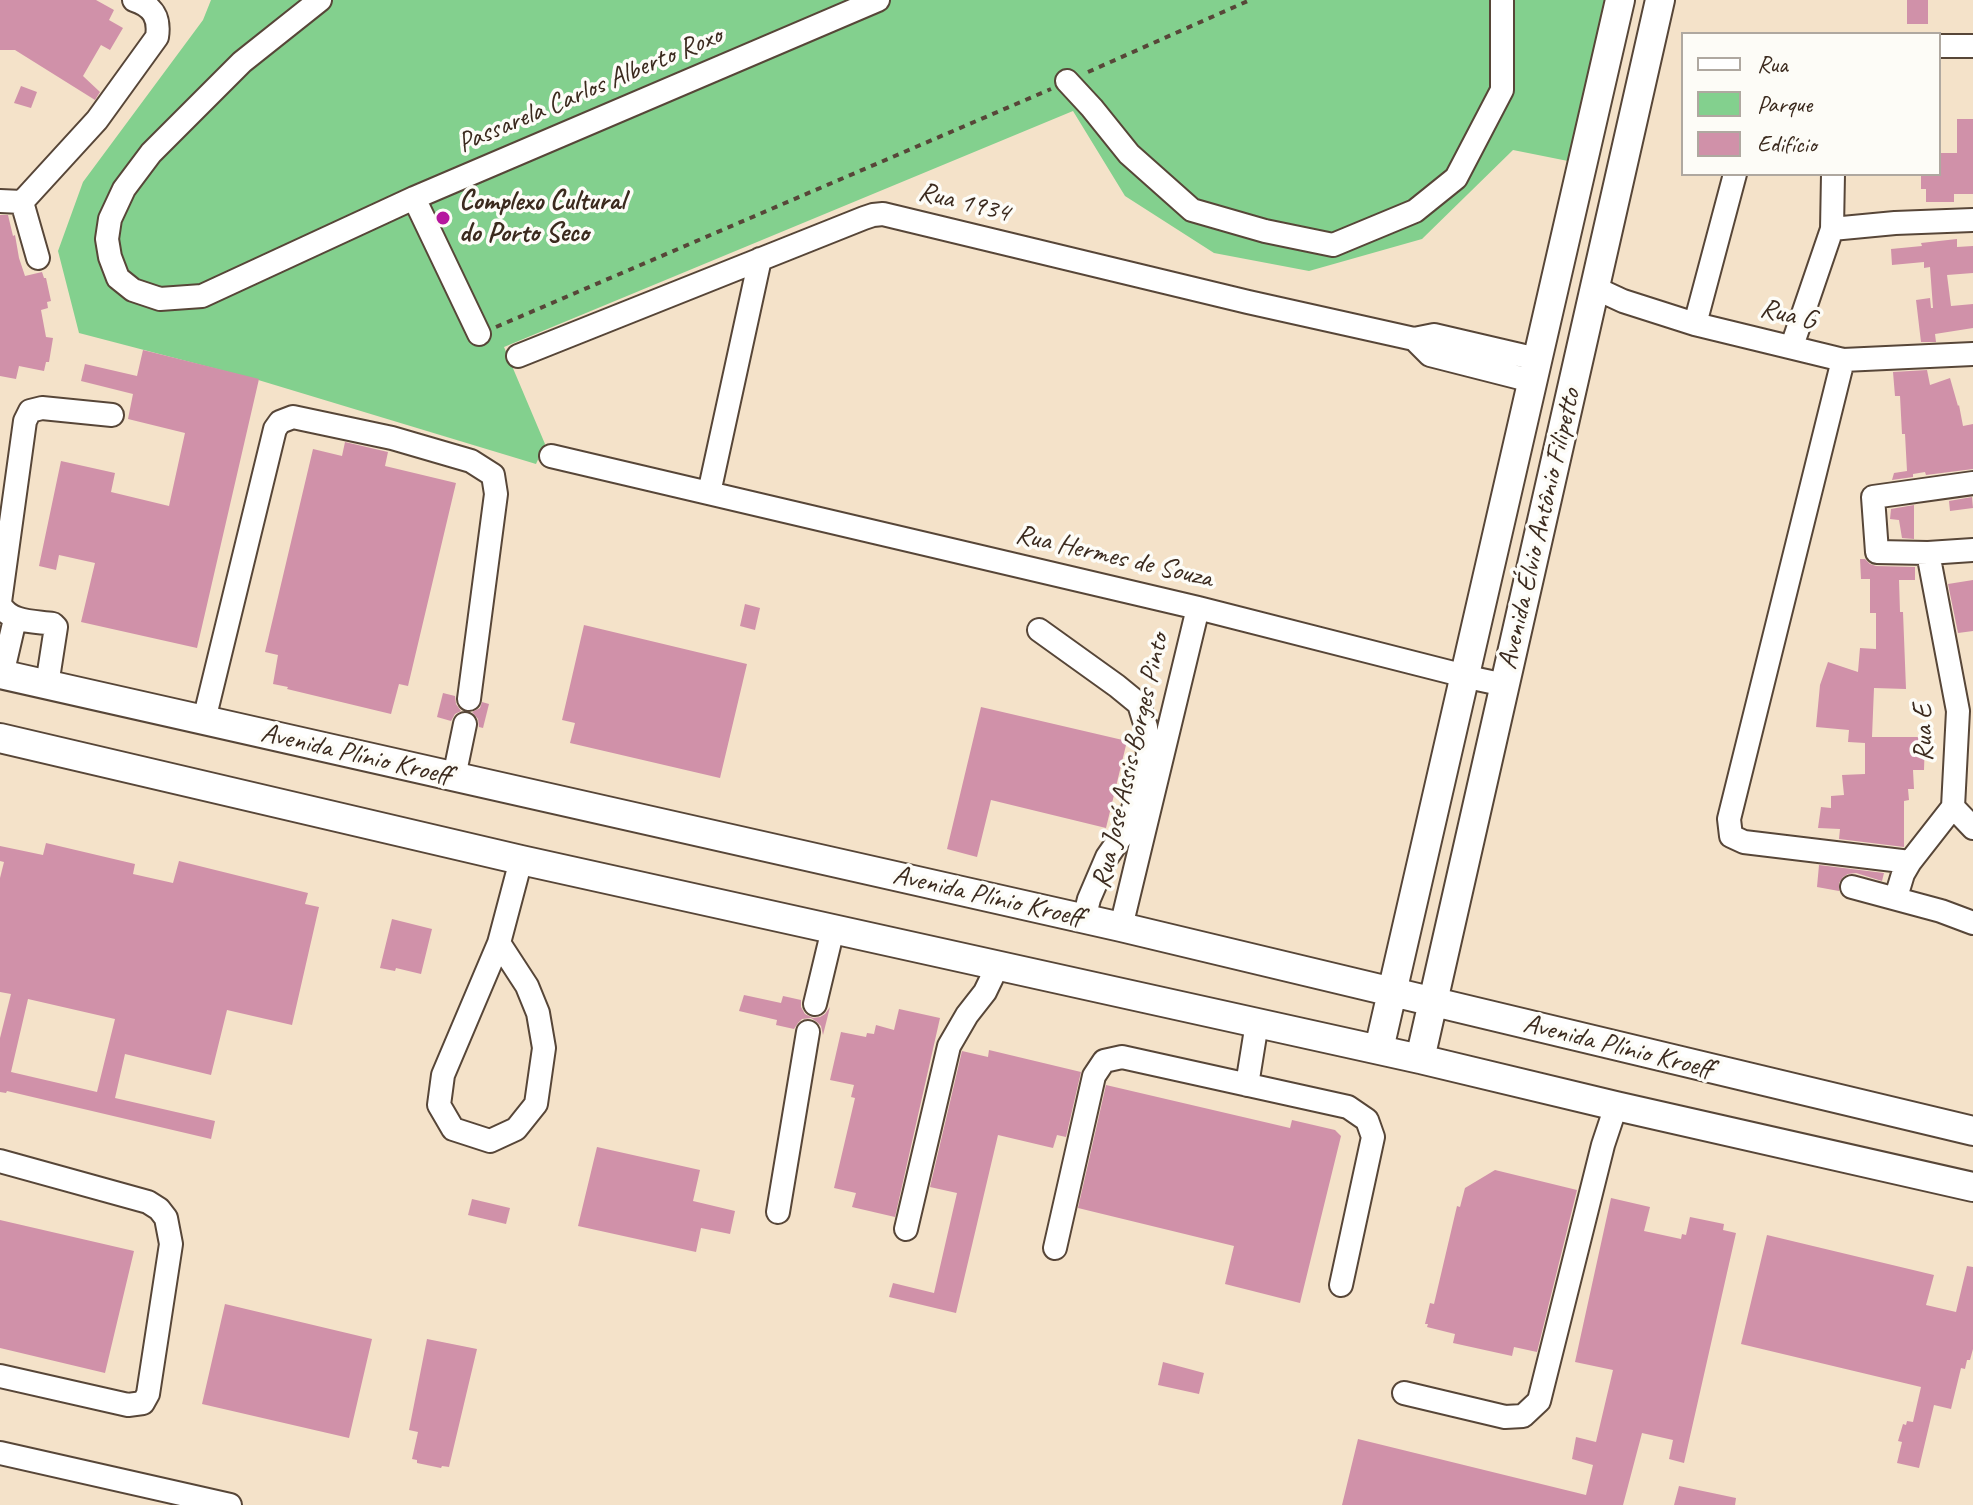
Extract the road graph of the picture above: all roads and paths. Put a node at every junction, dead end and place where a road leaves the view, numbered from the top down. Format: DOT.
graph roads {
  1 [pos="320,0"];
  2 [pos="878,0"];
  3 [pos="1250,0"];
  4 [pos="1502,0"];
  5 [pos="1620,0"];
  6 [pos="1660,0"];
  7 [pos="145,5"];
  8 [pos="1941,46"];
  9 [pos="1973,46"];
  10 [pos="1067,81"];
  11 [pos="1734,176"];
  12 [pos="1833,176"];
  13 [pos="414,198"];
  14 [pos="11,202"];
  15 [pos="1973,220"];
  16 [pos="1832,229"];
  17 [pos="38,258"];
  18 [pos="760,259"];
  19 [pos="1595,288"];
  20 [pos="1695,324"];
  21 [pos="479,334"];
  22 [pos="1584,338"];
  23 [pos="1792,346"];
  24 [pos="1973,354"];
  25 [pos="518,356"];
  26 [pos="1843,360"];
  27 [pos="1540,371"];
  28 [pos="112,415"];
  29 [pos="1566,417"];
  30 [pos="551,456"];
  31 [pos="1973,483"];
  32 [pos="709,493"];
  33 [pos="1973,550"];
  34 [pos="1928,553"];
  35 [pos="5,608"];
  36 [pos="1198,608"];
  37 [pos="1039,630"];
  38 [pos="1,674"];
  39 [pos="1465,675"];
  40 [pos="47,685"];
  41 [pos="1505,685"];
  42 [pos="469,699"];
  43 [pos="204,720"];
  44 [pos="465,724"];
  45 [pos="0,738"];
  46 [pos="454,777"];
  47 [pos="1953,807"];
  48 [pos="1973,828"];
  49 [pos="521,860"];
  50 [pos="1910,862"];
  51 [pos="1852,887"];
  52 [pos="1896,897"];
  53 [pos="1084,919"];
  54 [pos="1973,923"];
  55 [pos="1121,927"];
  56 [pos="833,929"];
  57 [pos="499,943"];
  58 [pos="998,965"];
  59 [pos="1392,992"];
  60 [pos="1433,1003"];
  61 [pos="815,1004"];
  62 [pos="1257,1023"];
  63 [pos="808,1032"];
  64 [pos="1379,1049"];
  65 [pos="1420,1059"];
  66 [pos="1247,1085"];
  67 [pos="1616,1106"];
  68 [pos="1973,1131"];
  69 [pos="0,1161"];
  70 [pos="1973,1187"];
  71 [pos="778,1212"];
  72 [pos="906,1229"];
  73 [pos="1055,1248"];
  74 [pos="1341,1285"];
  75 [pos="0,1376"];
  76 [pos="1404,1393"];
  77 [pos="0,1453"];
  78 [pos="230,1505"];
  1 -- 13 [label="street, Passarela Carlos Alberto Roxo"];
  2 -- 13 [label="street, Passarela Carlos Alberto Roxo"];
  3 -- 10 [label="path"];
  4 -- 10 [label="street"];
  5 -- 27 [label="main road, Avenida Élvio Antônio Filipetto"];
  6 -- 19 [label="main road, Avenida Élvio Antônio Filipetto"];
  7 -- 14 [label="street"];
  8 -- 9 [label="street"];
  10 -- 21 [label="path"];
  11 -- 20 [label="street"];
  12 -- 16 [label="street"];
  13 -- 21 [label="street"];
  14 -- 17 [label="street"];
  15 -- 16 [label="street"];
  16 -- 23 [label="street"];
  18 -- 25 [label="street, Rua 1934"];
  18 -- 27 [label="street, Rua 1934"];
  18 -- 32 [label="street"];
  19 -- 20 [label="street, Rua G"];
  19 -- 22 [label="main road, Avenida Élvio Antônio Filipetto"];
  20 -- 23 [label="street, Rua G"];
  22 -- 27 [label="main road"];
  22 -- 29 [label="main road, Avenida Élvio Antônio Filipetto"];
  23 -- 26 [label="street, Rua G"];
  24 -- 26 [label="street, Rua G"];
  26 -- 50 [label="street"];
  27 -- 29 [label="main road"];
  27 -- 39 [label="main road, Avenida Élvio Antônio Filipetto"];
  28 -- 35 [label="street"];
  29 -- 41 [label="main road, Avenida Élvio Antônio Filipetto"];
  30 -- 32 [label="street, Rua Hermes de Souza"];
  31 -- 34 [label="street"];
  32 -- 36 [label="street, Rua Hermes de Souza"];
  33 -- 34 [label="street"];
  34 -- 47 [label="street, Rua E"];
  35 -- 38 [label="street"];
  35 -- 40 [label="street"];
  36 -- 39 [label="street, Rua Hermes de Souza"];
  36 -- 55 [label="street, Rua José Assis Borges Pinto"];
  37 -- 53 [label="street"];
  38 -- 40 [label="main road, Avenida Plínio Kroeff"];
  39 -- 41 [label="street, Rua Hermes de Souza"];
  39 -- 59 [label="main road, Avenida Élvio Antônio Filipetto"];
  40 -- 43 [label="main road, Avenida Plínio Kroeff"];
  41 -- 60 [label="main road, Avenida Élvio Antônio Filipetto"];
  42 -- 43 [label="street"];
  43 -- 46 [label="main road, Avenida Plínio Kroeff"];
  44 -- 46 [label="street"];
  45 -- 49 [label="main road, Avenida Plínio Kroeff"];
  46 -- 53 [label="main road, Avenida Plínio Kroeff"];
  47 -- 48 [label="street"];
  47 -- 50 [label="street"];
  49 -- 56 [label="main road, Avenida Plínio Kroeff"];
  49 -- 57 [label="street"];
  50 -- 52 [label="street"];
  51 -- 52 [label="street"];
  52 -- 54 [label="street"];
  53 -- 55 [label="main road, Avenida Plínio Kroeff"];
  55 -- 59 [label="main road, Avenida Plínio Kroeff"];
  56 -- 58 [label="main road, Avenida Plínio Kroeff"];
  56 -- 61 [label="street"];
  57 -- 57 [label="street"];
  58 -- 62 [label="main road, Avenida Plínio Kroeff"];
  58 -- 72 [label="street"];
  59 -- 60 [label="main road, Avenida Plínio Kroeff"];
  59 -- 64 [label="main road, Avenida Élvio Antônio Filipetto"];
  60 -- 65 [label="main road, Avenida Élvio Antônio Filipetto"];
  60 -- 68 [label="main road, Avenida Plínio Kroeff"];
  62 -- 64 [label="main road, Avenida Plínio Kroeff"];
  62 -- 66 [label="street"];
  63 -- 71 [label="street"];
  64 -- 65 [label="main road, Avenida Plínio Kroeff"];
  65 -- 67 [label="main road, Avenida Plínio Kroeff"];
  66 -- 73 [label="street"];
  66 -- 74 [label="street"];
  67 -- 70 [label="main road, Avenida Plínio Kroeff"];
  67 -- 76 [label="street"];
  69 -- 75 [label="street"];
  77 -- 78 [label="street"];
}
